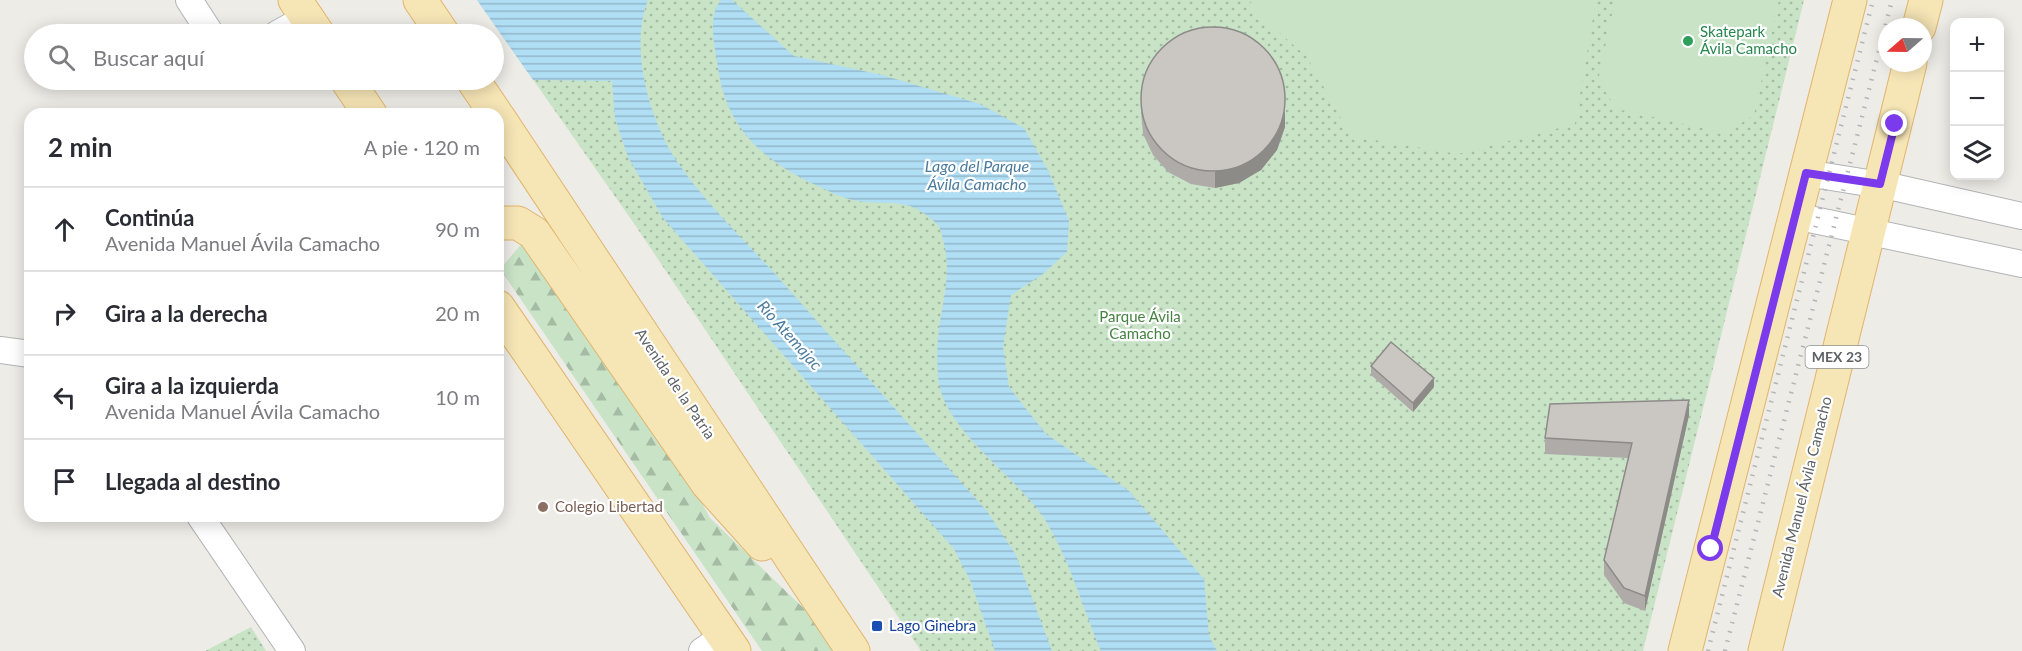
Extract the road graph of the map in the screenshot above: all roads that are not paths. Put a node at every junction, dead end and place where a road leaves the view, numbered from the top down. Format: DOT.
graph roads {
  1 [pos="189,0"];
  2 [pos="420,0"];
  3 [pos="1850,0"];
  4 [pos="1926,0"];
  5 [pos="1921,18"];
  6 [pos="205,24"];
  7 [pos="436,24"];
  8 [pos="1908,72"];
  9 [pos="354,90"];
  10 [pos="480,90"];
  11 [pos="366,108"];
  12 [pos="492,108"];
  13 [pos="504,126"];
  14 [pos="1806,173"];
  15 [pos="1880,184"];
  16 [pos="1795,216"];
  17 [pos="2022,216"];
  18 [pos="504,223"];
  19 [pos="1867,233"];
  20 [pos="2022,264"];
  21 [pos="504,316"];
  22 [pos="0,350"];
  23 [pos="24,353"];
  24 [pos="204,522"];
  25 [pos="834,623"];
  26 [pos="720,646"];
  27 [pos="292,651"];
  28 [pos="853,651"];
  29 [pos="1685,651"];
  30 [pos="1765,651"];
  1 -- 6 [label="street"];
  2 -- 7 [label="main road"];
  3 -- 14 [label="main road"];
  4 -- 5 [label="main road"];
  8 -- 15 [label="main road, Avenida Manuel Ávila Camacho / MEX 23"];
  9 -- 11 [label="main road"];
  10 -- 12 [label="main road, Avenida de la Patria"];
  13 -- 25 [label="main road, Avenida de la Patria"];
  14 -- 15 [label="street"];
  14 -- 16 [label="main road"];
  15 -- 17 [label="street"];
  15 -- 19 [label="main road, Avenida Manuel Ávila Camacho / MEX 23"];
  16 -- 19 [label="street"];
  16 -- 29 [label="main road"];
  18 -- 25 [label="main road"];
  19 -- 20 [label="street"];
  19 -- 30 [label="main road, Avenida Manuel Ávila Camacho / MEX 23"];
  21 -- 26 [label="main road"];
  22 -- 23 [label="street"];
  24 -- 27 [label="street"];
  25 -- 28 [label="main road, Avenida de la Patria"];
}
